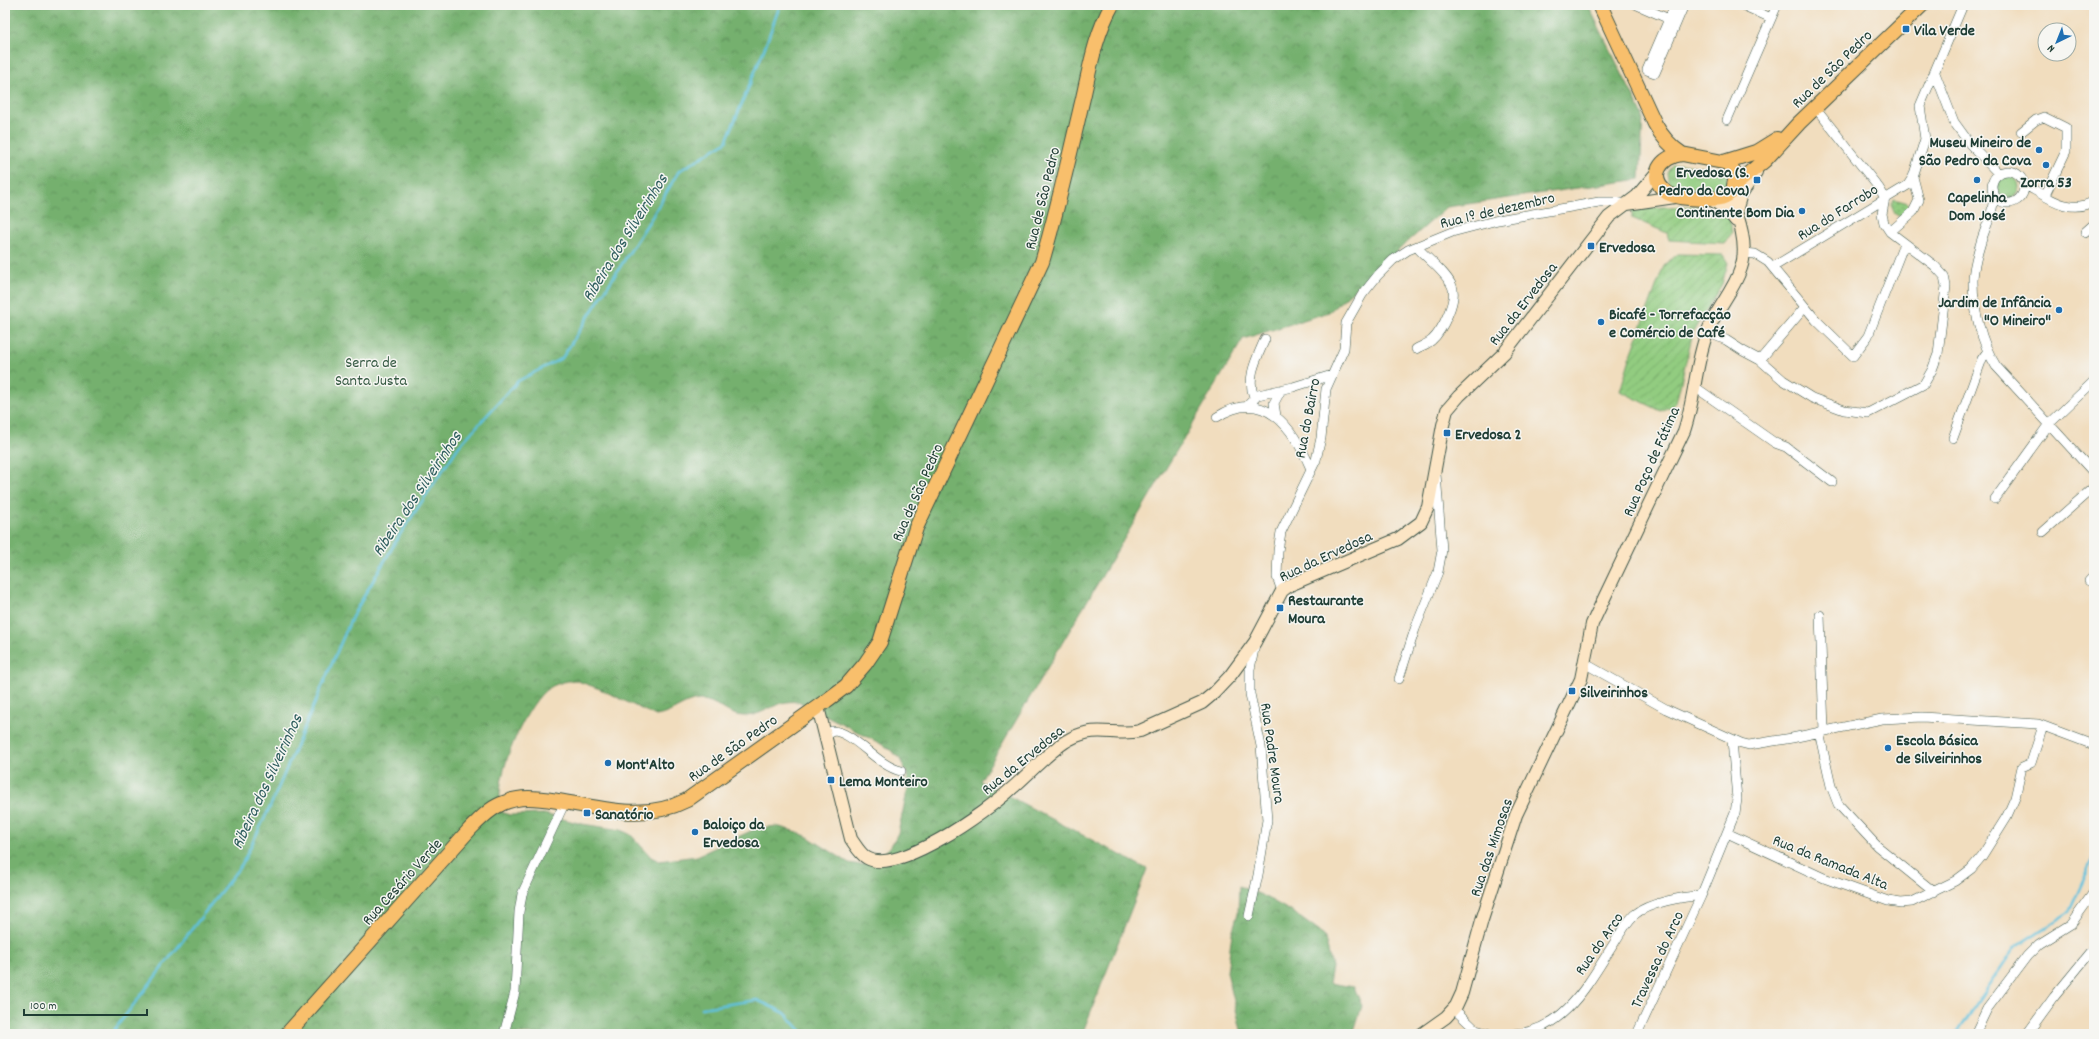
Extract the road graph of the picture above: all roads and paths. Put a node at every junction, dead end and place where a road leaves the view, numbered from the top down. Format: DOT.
graph roads {
  1 [pos="1112,5"];
  2 [pos="1600,5"];
  3 [pos="1637,5"];
  4 [pos="1675,5"];
  5 [pos="1684,5"];
  6 [pos="1742,5"];
  7 [pos="1777,5"];
  8 [pos="1922,5"];
  9 [pos="1962,5"];
  10 [pos="1771,18"];
  11 [pos="1669,19"];
  12 [pos="1935,73"];
  13 [pos="1815,107"];
  14 [pos="1727,120"];
  15 [pos="1799,122"];
  16 [pos="1655,124"];
  17 [pos="2021,132"];
  18 [pos="1682,154"];
  19 [pos="1765,160"];
  20 [pos="1724,162"];
  21 [pos="1660,166"];
  22 [pos="1998,174"];
  23 [pos="1913,177"];
  24 [pos="2024,184"];
  25 [pos="1732,190"];
  26 [pos="1994,193"];
  27 [pos="2045,195"];
  28 [pos="1675,197"];
  29 [pos="1706,198"];
  30 [pos="1885,198"];
  31 [pos="2094,201"];
  32 [pos="2009,202"];
  33 [pos="1627,204"];
  34 [pos="1736,211"];
  35 [pos="1990,221"];
  36 [pos="2094,224"];
  37 [pos="1739,225"];
  38 [pos="1890,232"];
  39 [pos="2086,232"];
  40 [pos="1904,244"];
  41 [pos="1417,247"];
  42 [pos="1744,253"];
  43 [pos="1773,268"];
  44 [pos="1805,307"];
  45 [pos="1707,332"];
  46 [pos="1265,340"];
  47 [pos="1416,349"];
  48 [pos="1987,352"];
  49 [pos="1760,360"];
  50 [pos="1332,375"];
  51 [pos="2094,382"];
  52 [pos="1695,387"];
  53 [pos="1281,390"];
  54 [pos="1254,397"];
  55 [pos="1247,406"];
  56 [pos="1276,416"];
  57 [pos="1217,417"];
  58 [pos="2049,424"];
  59 [pos="1953,438"];
  60 [pos="1435,467"];
  61 [pos="1311,469"];
  62 [pos="2094,473"];
  63 [pos="1832,482"];
  64 [pos="2094,487"];
  65 [pos="1995,498"];
  66 [pos="2043,532"];
  67 [pos="1282,591"];
  68 [pos="1820,615"];
  69 [pos="1255,642"];
  70 [pos="1584,662"];
  71 [pos="1399,679"];
  72 [pos="814,710"];
  73 [pos="2043,726"];
  74 [pos="1822,732"];
  75 [pos="826,737"];
  76 [pos="1732,740"];
  77 [pos="2094,745"];
  78 [pos="901,771"];
  79 [pos="565,802"];
  80 [pos="1727,834"];
  81 [pos="1934,892"];
  82 [pos="2094,892"];
  83 [pos="1701,896"];
  84 [pos="1249,916"];
  85 [pos="2094,948"];
  86 [pos="1454,1008"];
  87 [pos="287,1034"];
  88 [pos="504,1034"];
  89 [pos="1422,1034"];
  90 [pos="1490,1034"];
  91 [pos="1513,1034"];
  92 [pos="1637,1034"];
  93 [pos="1975,1034"];
  94 [pos="2027,1034"];
  1 -- 72 [label="main road, Rua de São Pedro"];
  2 -- 16 [label="main road"];
  3 -- 11 [label="street"];
  4 -- 11 [label="street"];
  5 -- 11 [label="street"];
  6 -- 10 [label="street"];
  7 -- 10 [label="street"];
  8 -- 13 [label="main road, Rua de São Pedro"];
  9 -- 12 [label="street, Rua do Farrobo"];
  10 -- 14 [label="street"];
  12 -- 22 [label="street"];
  12 -- 23 [label="street, Rua do Farrobo"];
  13 -- 15 [label="main road, Rua de São Pedro"];
  13 -- 30 [label="street"];
  15 -- 19 [label="main road, Rua de São Pedro"];
  15 -- 20 [label="main road, Rua de São Pedro"];
  16 -- 18 [label="main road"];
  16 -- 21 [label="main road"];
  17 -- 27 [label="street"];
  18 -- 20 [label="main road"];
  18 -- 21 [label="main road"];
  19 -- 25 [label="main road, Rua de São Pedro"];
  19 -- 34 [label="street"];
  20 -- 25 [label="main road"];
  21 -- 28 [label="main road"];
  21 -- 33 [label="street, Rua da Ervedosa"];
  22 -- 24 [label="street"];
  22 -- 26 [label="street"];
  23 -- 30 [label="street, Rua do Farrobo"];
  23 -- 38 [label="street"];
  24 -- 27 [label="street"];
  24 -- 32 [label="street"];
  25 -- 29 [label="main road"];
  25 -- 34 [label="street, Rua Poço de Fátima"];
  26 -- 32 [label="street"];
  26 -- 35 [label="street"];
  27 -- 31 [label="street"];
  28 -- 29 [label="main road"];
  28 -- 33 [label="street, Rua da Ervedosa"];
  29 -- 37 [label="street, Rua Poço de Fátima"];
  30 -- 38 [label="street"];
  30 -- 43 [label="street, Rua do Farrobo"];
  32 -- 35 [label="street"];
  33 -- 41 [label="street, Rua 1º de dezembro"];
  33 -- 60 [label="street, Rua da Ervedosa"];
  34 -- 37 [label="street, Rua Poço de Fátima"];
  35 -- 48 [label="street"];
  36 -- 39 [label="street"];
  37 -- 42 [label="street, Rua Poço de Fátima"];
  38 -- 40 [label="street"];
  40 -- 44 [label="street"];
  40 -- 49 [label="street"];
  41 -- 47 [label="street"];
  41 -- 50 [label="street, Rua 1º de dezembro"];
  42 -- 43 [label="street"];
  42 -- 45 [label="street, Rua Poço de Fátima"];
  43 -- 44 [label="street"];
  44 -- 49 [label="street"];
  45 -- 49 [label="street"];
  45 -- 52 [label="street, Rua Poço de Fátima"];
  46 -- 54 [label="street"];
  48 -- 58 [label="street"];
  48 -- 59 [label="street"];
  50 -- 53 [label="street, Rua do Bairro"];
  50 -- 61 [label="street, Rua do Bairro"];
  51 -- 58 [label="street"];
  52 -- 63 [label="street"];
  52 -- 70 [label="street, Rua Poço de Fátima"];
  53 -- 54 [label="street, Rua do Bairro"];
  53 -- 56 [label="street, Rua do Bairro"];
  54 -- 55 [label="street"];
  55 -- 56 [label="street"];
  55 -- 57 [label="street"];
  56 -- 61 [label="street"];
  58 -- 62 [label="street"];
  58 -- 65 [label="street"];
  60 -- 67 [label="street, Rua da Ervedosa"];
  60 -- 71 [label="street"];
  61 -- 67 [label="street, Rua do Bairro"];
  64 -- 66 [label="street"];
  67 -- 69 [label="street, Rua da Ervedosa"];
  68 -- 74 [label="street"];
  69 -- 75 [label="street, Rua da Ervedosa"];
  69 -- 84 [label="street, Rua Padre Moura"];
  70 -- 76 [label="street"];
  70 -- 86 [label="street, Rua das Mimosas"];
  72 -- 75 [label="street, Rua da Ervedosa"];
  72 -- 79 [label="main road, Rua de São Pedro"];
  73 -- 74 [label="street"];
  73 -- 77 [label="street"];
  73 -- 81 [label="street, Rua da Ramada Alta"];
  74 -- 76 [label="street"];
  74 -- 81 [label="street"];
  75 -- 78 [label="street"];
  76 -- 80 [label="street"];
  79 -- 87 [label="main road, Rua Cesário Verde"];
  79 -- 88 [label="street"];
  80 -- 81 [label="street, Rua da Ramada Alta"];
  80 -- 83 [label="street"];
  82 -- 93 [label="street"];
  83 -- 91 [label="street, Rua do Arco"];
  83 -- 92 [label="street, Travessa do Arco"];
  85 -- 94 [label="street"];
  86 -- 89 [label="street, Rua das Mimosas"];
  86 -- 90 [label="street"];
}
